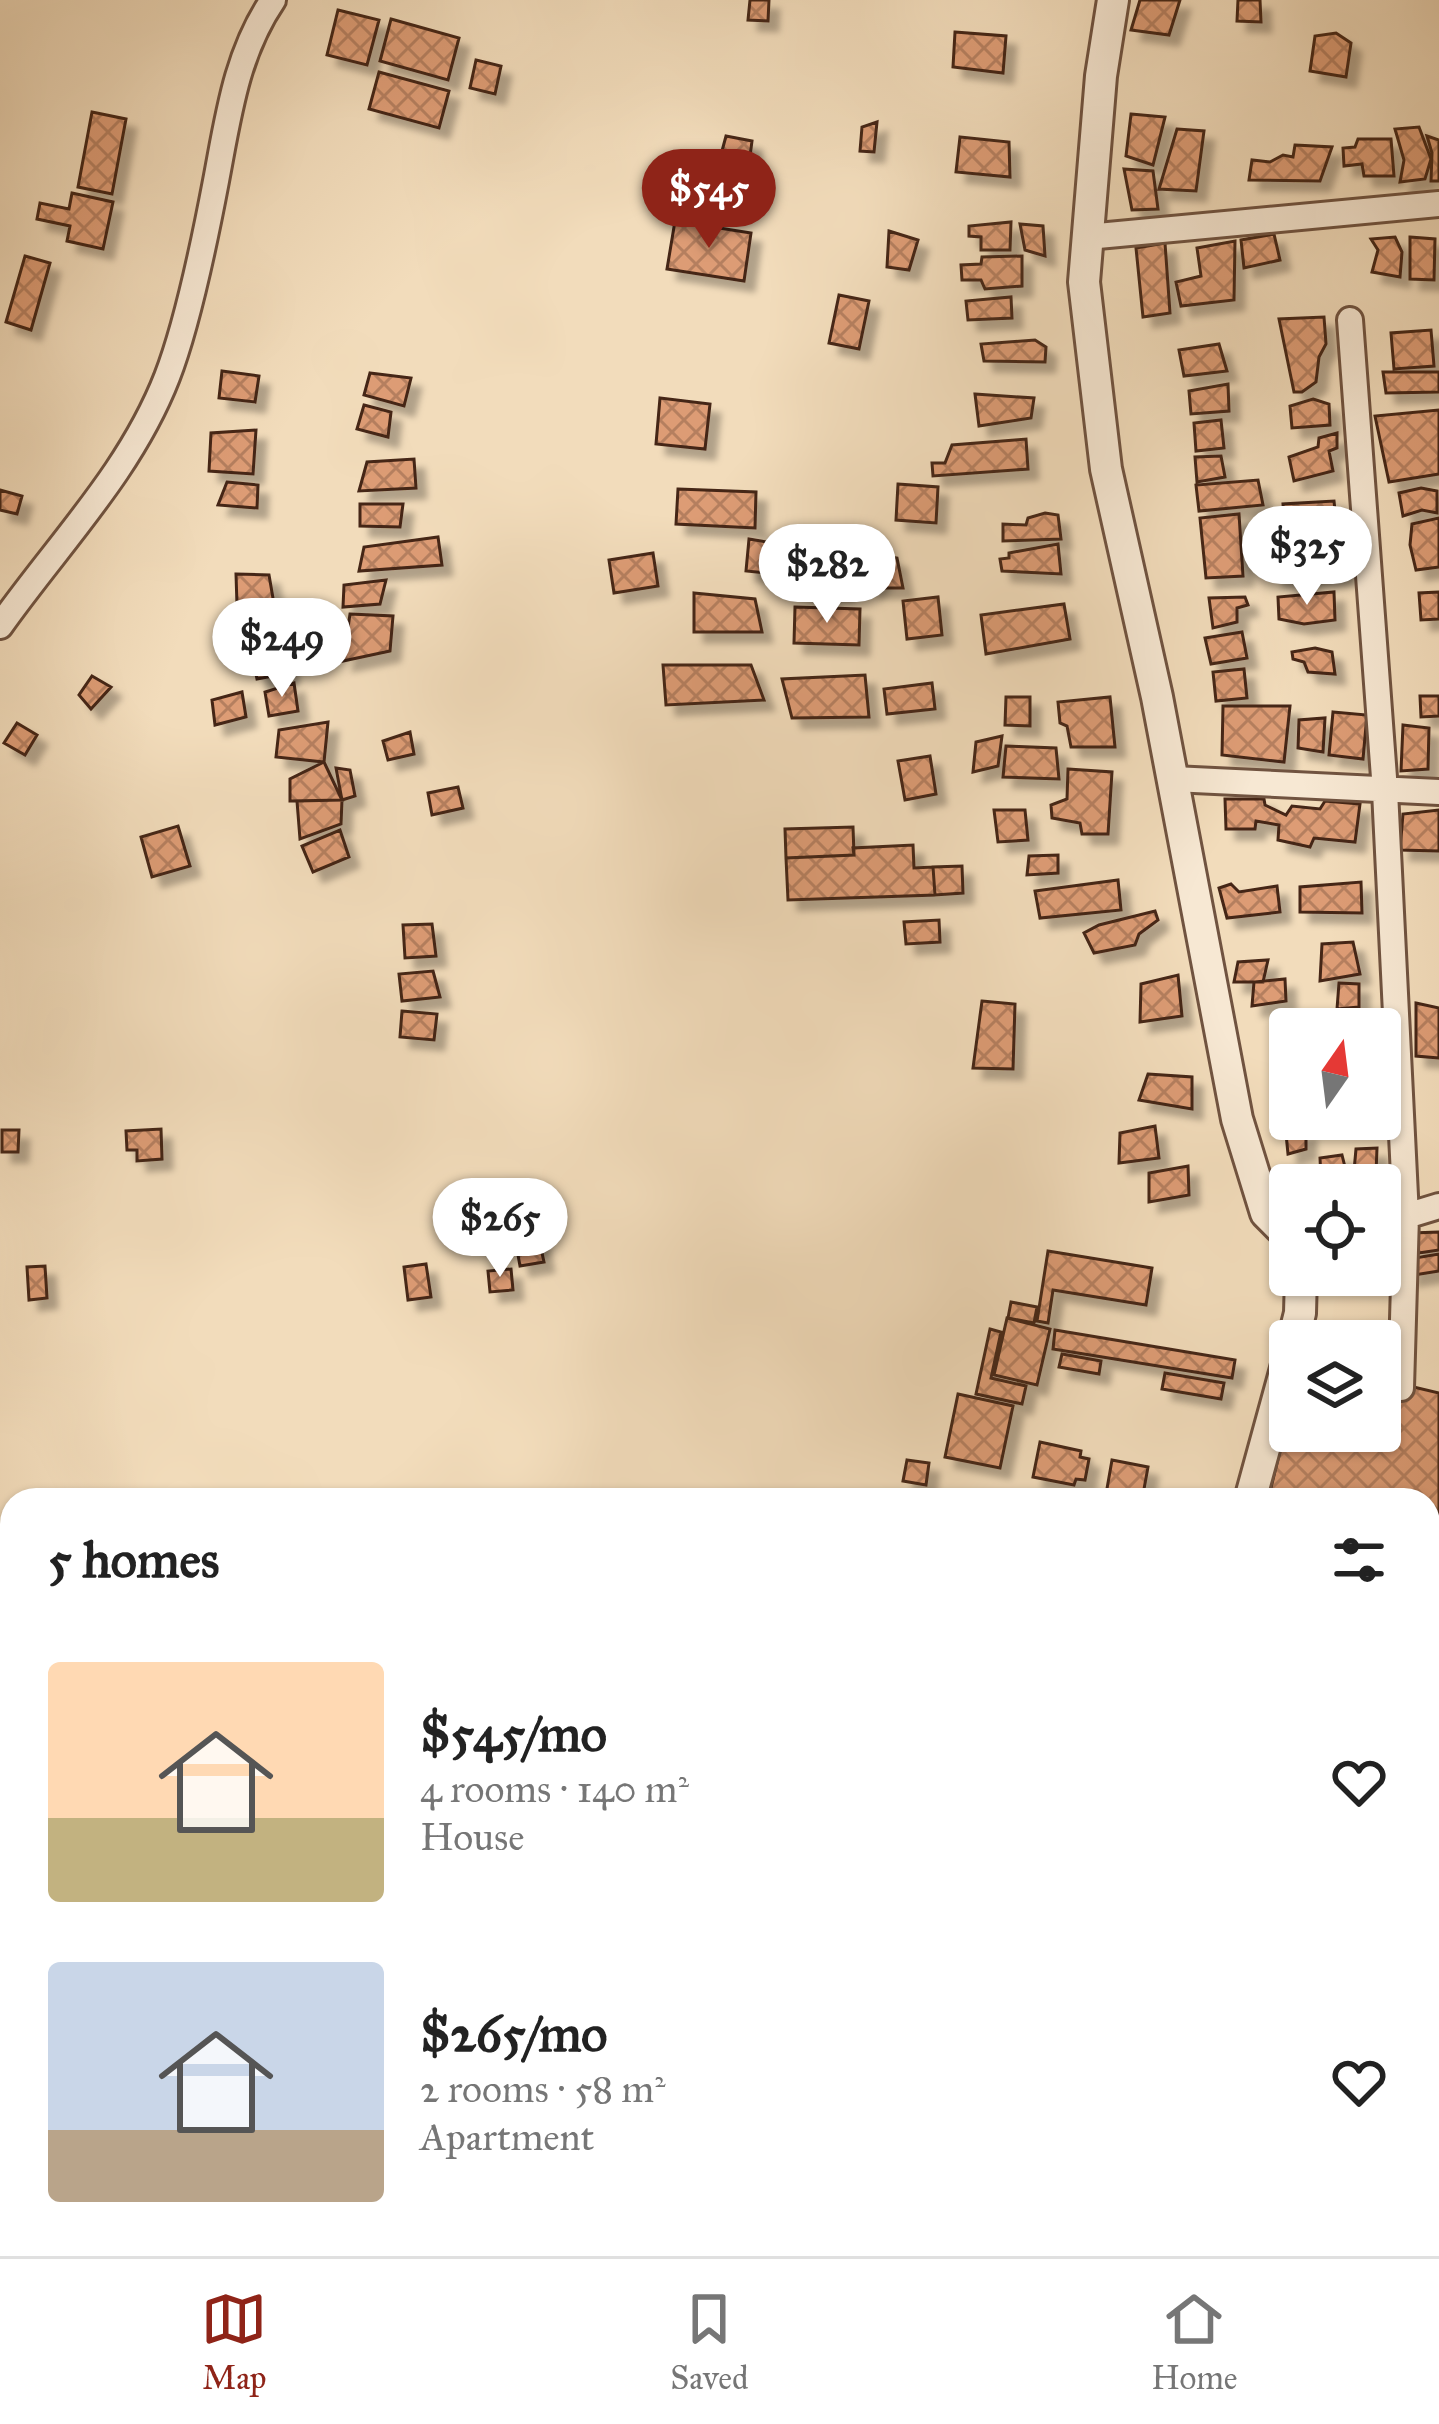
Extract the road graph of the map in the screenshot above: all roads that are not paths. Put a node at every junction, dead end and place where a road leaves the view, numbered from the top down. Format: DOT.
graph roads {
  1 [pos="273,0"];
  2 [pos="1113,0"];
  3 [pos="1439,204"];
  4 [pos="1088,237"];
  5 [pos="1350,320"];
  6 [pos="0,626"];
  7 [pos="1173,779"];
  8 [pos="1385,791"];
  9 [pos="1439,792"];
  10 [pos="1439,1206"];
  11 [pos="1406,1216"];
  12 [pos="1269,1217"];
  13 [pos="1401,1218"];
  14 [pos="1401,1388"];
  15 [pos="1269,1431"];
  16 [pos="1253,1488"];
  1 -- 6 [label="street"];
  2 -- 4 [label="street"];
  3 -- 4 [label="street"];
  4 -- 7 [label="street"];
  5 -- 8 [label="street"];
  7 -- 8 [label="street"];
  7 -- 12 [label="street"];
  8 -- 9 [label="street"];
  8 -- 11 [label="street"];
  10 -- 11 [label="street"];
  11 -- 13 [label="street"];
  11 -- 14 [label="street"];
  15 -- 16 [label="street"];
}
